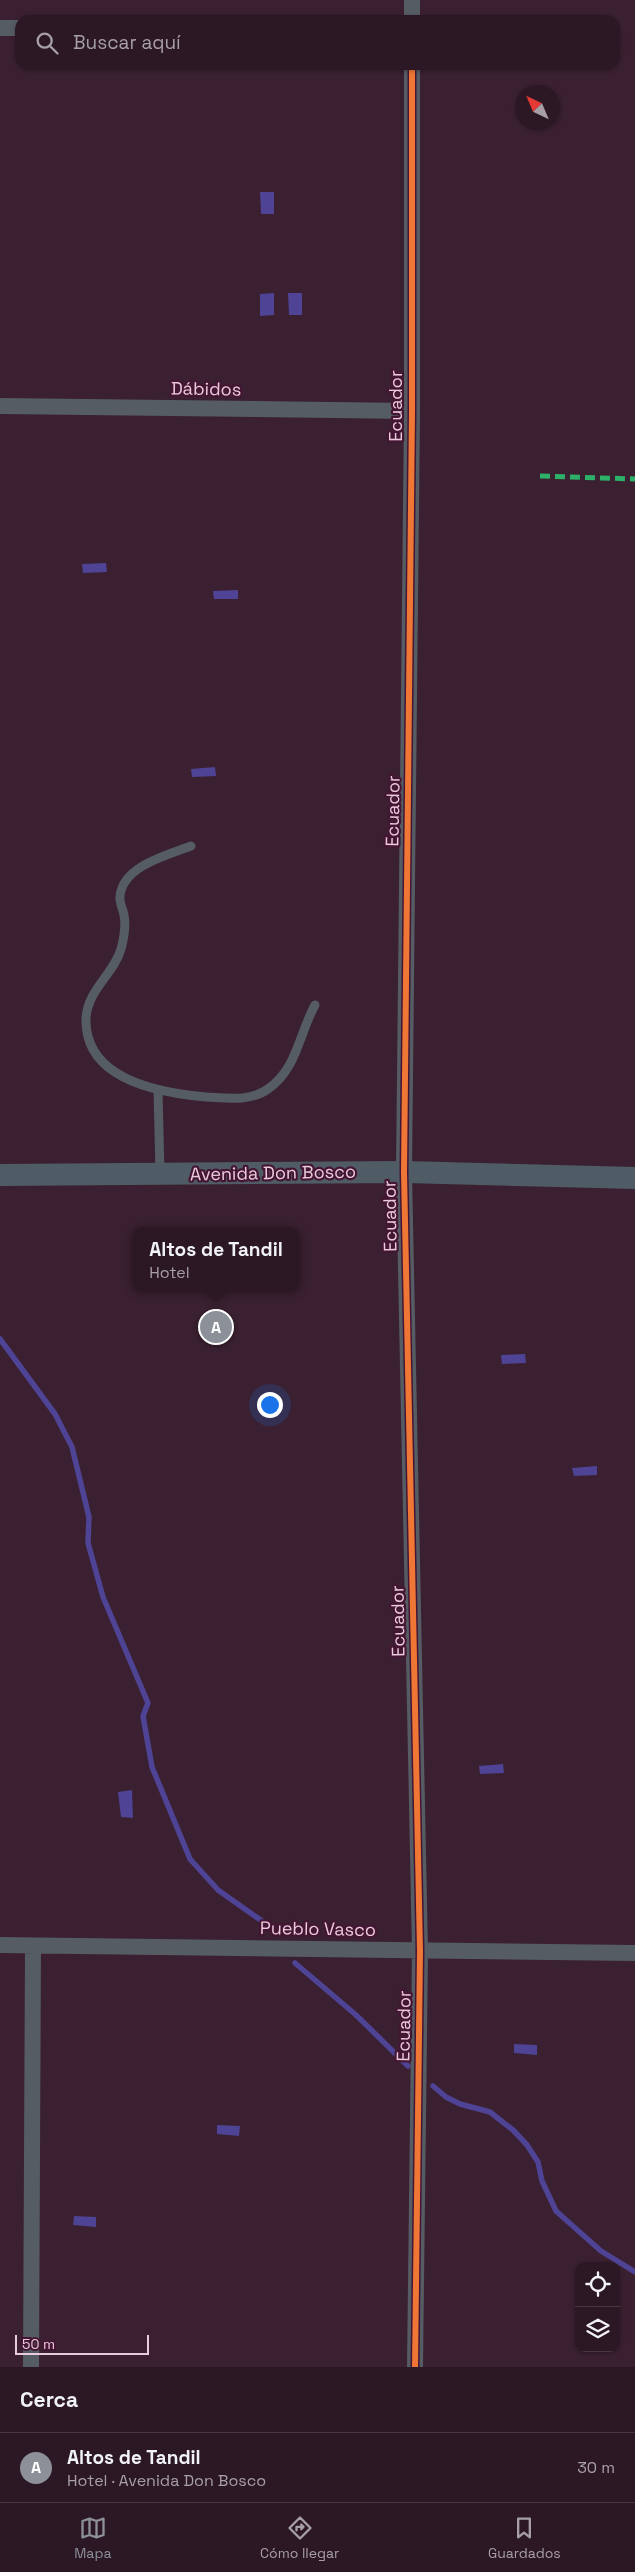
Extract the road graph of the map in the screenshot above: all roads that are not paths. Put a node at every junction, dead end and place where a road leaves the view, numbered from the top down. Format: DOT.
graph roads {
  1 [pos="412,0"];
  2 [pos="412,15"];
  3 [pos="0,28"];
  4 [pos="15,28"];
  5 [pos="412,70"];
  6 [pos="0,406"];
  7 [pos="412,411"];
  8 [pos="190,846"];
  9 [pos="315,1005"];
  10 [pos="158,1090"];
  11 [pos="404,1172"];
  12 [pos="160,1174"];
  13 [pos="0,1175"];
  14 [pos="635,1178"];
  15 [pos="0,1945"];
  16 [pos="33,1946"];
  17 [pos="420,1951"];
  18 [pos="635,1952"];
  19 [pos="31,2367"];
  20 [pos="415,2367"];
  1 -- 2 [label="street"];
  3 -- 4 [label="street"];
  5 -- 7 [label="street, Ecuador"];
  6 -- 7 [label="street, Dábidos"];
  7 -- 11 [label="street, Ecuador"];
  8 -- 10 [label="lane"];
  9 -- 10 [label="lane"];
  10 -- 12 [label="lane"];
  11 -- 12 [label="main road, Avenida Don Bosco"];
  11 -- 14 [label="main road, Avenida Don Bosco"];
  11 -- 17 [label="street, Ecuador"];
  12 -- 13 [label="main road, Avenida Don Bosco"];
  15 -- 16 [label="street, Pueblo Vasco"];
  16 -- 17 [label="street, Pueblo Vasco"];
  16 -- 19 [label="street"];
  17 -- 18 [label="street, Pueblo Vasco"];
  17 -- 20 [label="street, Ecuador"];
}
